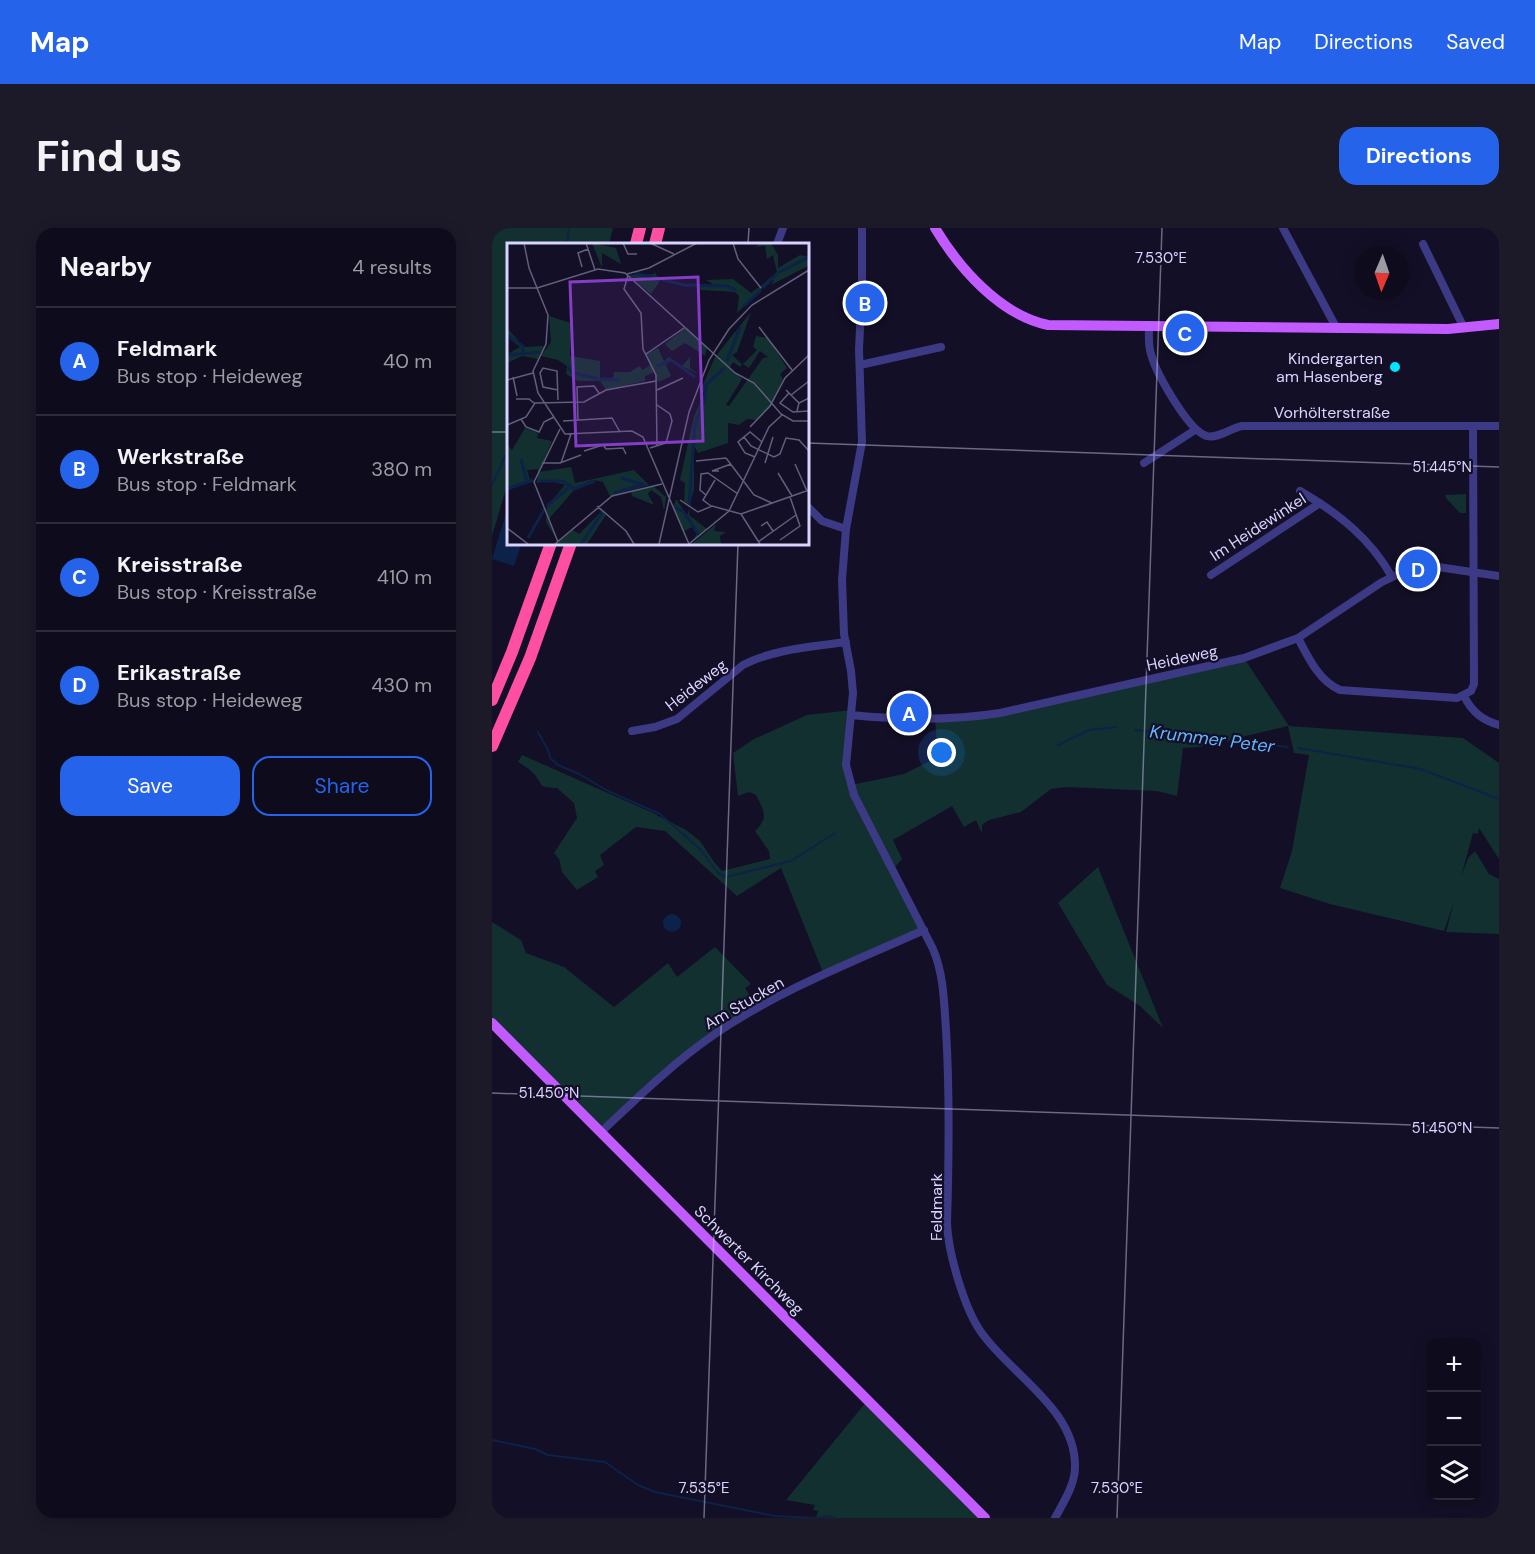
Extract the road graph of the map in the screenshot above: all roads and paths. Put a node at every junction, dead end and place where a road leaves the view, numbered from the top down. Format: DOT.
graph roads {
  1 [pos="640,228"];
  2 [pos="659,228"];
  3 [pos="783,228"];
  4 [pos="861,228"];
  5 [pos="935,228"];
  6 [pos="1283,228"];
  7 [pos="636,243"];
  8 [pos="655,243"];
  9 [pos="777,243"];
  10 [pos="1423,244"];
  11 [pos="1499,324"];
  12 [pos="1149,327"];
  13 [pos="1336,328"];
  14 [pos="1464,328"];
  15 [pos="941,347"];
  16 [pos="860,365"];
  17 [pos="1473,426"];
  18 [pos="1499,426"];
  19 [pos="1195,430"];
  20 [pos="1144,463"];
  21 [pos="1300,491"];
  22 [pos="1320,502"];
  23 [pos="808,508"];
  24 [pos="846,529"];
  25 [pos="551,544"];
  26 [pos="571,544"];
  27 [pos="1474,571"];
  28 [pos="1211,574"];
  29 [pos="1499,576"];
  30 [pos="1392,577"];
  31 [pos="1298,638"];
  32 [pos="846,642"];
  33 [pos="1464,696"];
  34 [pos="492,700"];
  35 [pos="851,716"];
  36 [pos="1499,725"];
  37 [pos="632,731"];
  38 [pos="492,746"];
  39 [pos="924,930"];
  40 [pos="492,1023"];
  41 [pos="601,1132"];
  42 [pos="985,1518"];
  43 [pos="1055,1518"];
  1 -- 7 [label="highway"];
  2 -- 8 [label="highway"];
  3 -- 9 [label="street"];
  4 -- 16 [label="street, Feldmark"];
  5 -- 12 [label="main road"];
  6 -- 13 [label="street"];
  10 -- 14 [label="street"];
  11 -- 14 [label="main road"];
  12 -- 13 [label="main road"];
  12 -- 19 [label="street"];
  13 -- 14 [label="main road"];
  15 -- 16 [label="street"];
  16 -- 24 [label="street, Feldmark"];
  17 -- 18 [label="street, Vorhölterstraße"];
  17 -- 19 [label="street, Vorhölterstraße"];
  17 -- 27 [label="street"];
  19 -- 20 [label="street"];
  21 -- 22 [label="street"];
  22 -- 28 [label="street, Im Heidewinkel"];
  22 -- 30 [label="street"];
  23 -- 24 [label="street"];
  24 -- 32 [label="street, Feldmark"];
  25 -- 34 [label="highway"];
  26 -- 38 [label="highway"];
  27 -- 29 [label="street, Heideweg"];
  27 -- 30 [label="street, Heideweg"];
  27 -- 33 [label="street"];
  30 -- 31 [label="street, Heideweg"];
  31 -- 33 [label="street"];
  31 -- 35 [label="street, Heideweg"];
  32 -- 35 [label="street, Feldmark"];
  32 -- 37 [label="street, Heideweg"];
  33 -- 36 [label="street"];
  35 -- 39 [label="street, Feldmark"];
  39 -- 41 [label="street, Am Stucken"];
  39 -- 43 [label="street, Feldmark"];
  40 -- 41 [label="main road, Schwerter Kirchweg"];
  41 -- 42 [label="main road, Schwerter Kirchweg"];
}
